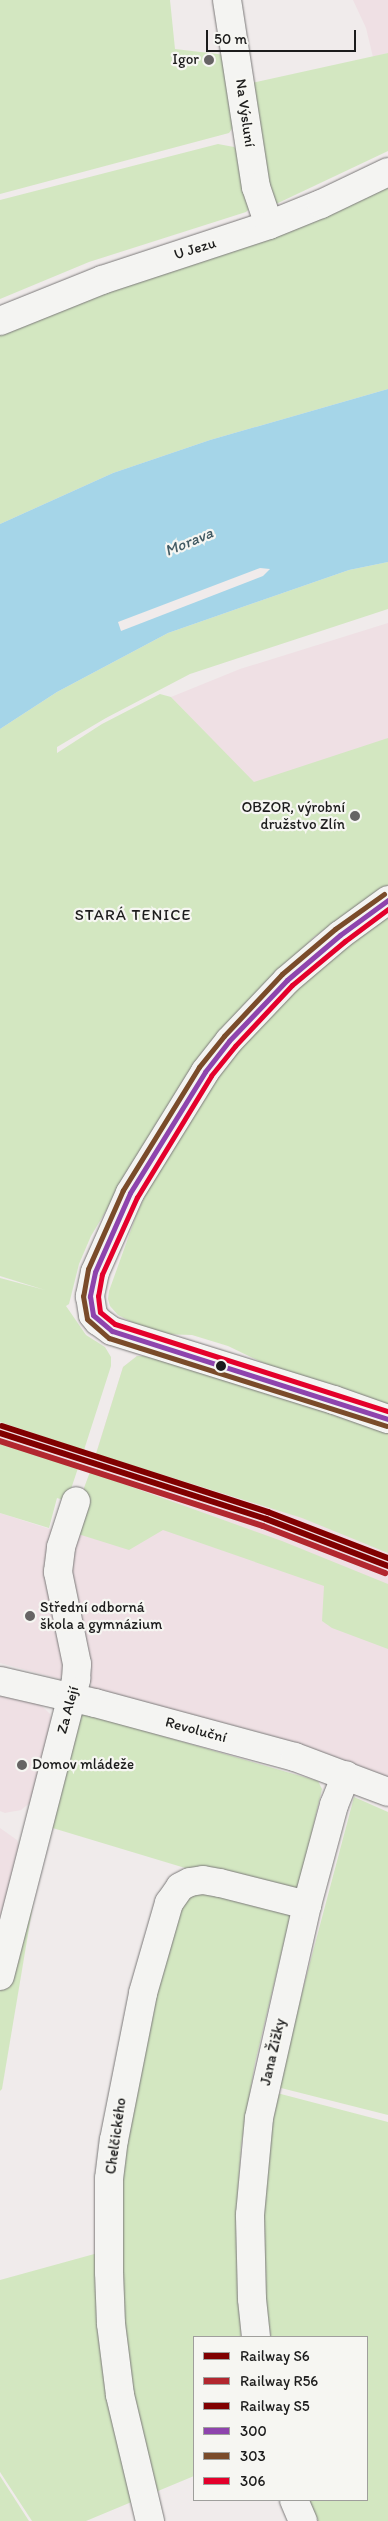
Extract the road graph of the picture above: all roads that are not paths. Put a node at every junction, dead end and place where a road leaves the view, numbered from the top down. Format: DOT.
graph roads {
  1 [pos="227,0"];
  2 [pos="388,172"];
  3 [pos="269,225"];
  4 [pos="0,321"];
  5 [pos="388,900"];
  6 [pos="388,1419"];
  7 [pos="76,1500"];
  8 [pos="0,1681"];
  9 [pos="71,1698"];
  10 [pos="346,1775"];
  11 [pos="388,1792"];
  12 [pos="307,1905"];
  13 [pos="0,1976"];
  14 [pos="256,2336"];
  15 [pos="294,2501"];
  16 [pos="150,2521"];
  17 [pos="302,2521"];
  1 -- 3 [label="street, Na Výsluní"];
  2 -- 3 [label="street, U Jezu"];
  3 -- 4 [label="street, U Jezu"];
  5 -- 6 [label="street"];
  7 -- 9 [label="street, Za Alejí"];
  8 -- 9 [label="street, Revoluční"];
  9 -- 10 [label="street, Revoluční"];
  9 -- 13 [label="street, Za Alejí"];
  10 -- 11 [label="street, Revoluční"];
  10 -- 12 [label="street, Jana Žižky"];
  12 -- 14 [label="street, Jana Žižky"];
  12 -- 16 [label="street, Chelčického"];
  15 -- 17 [label="street"];
}
